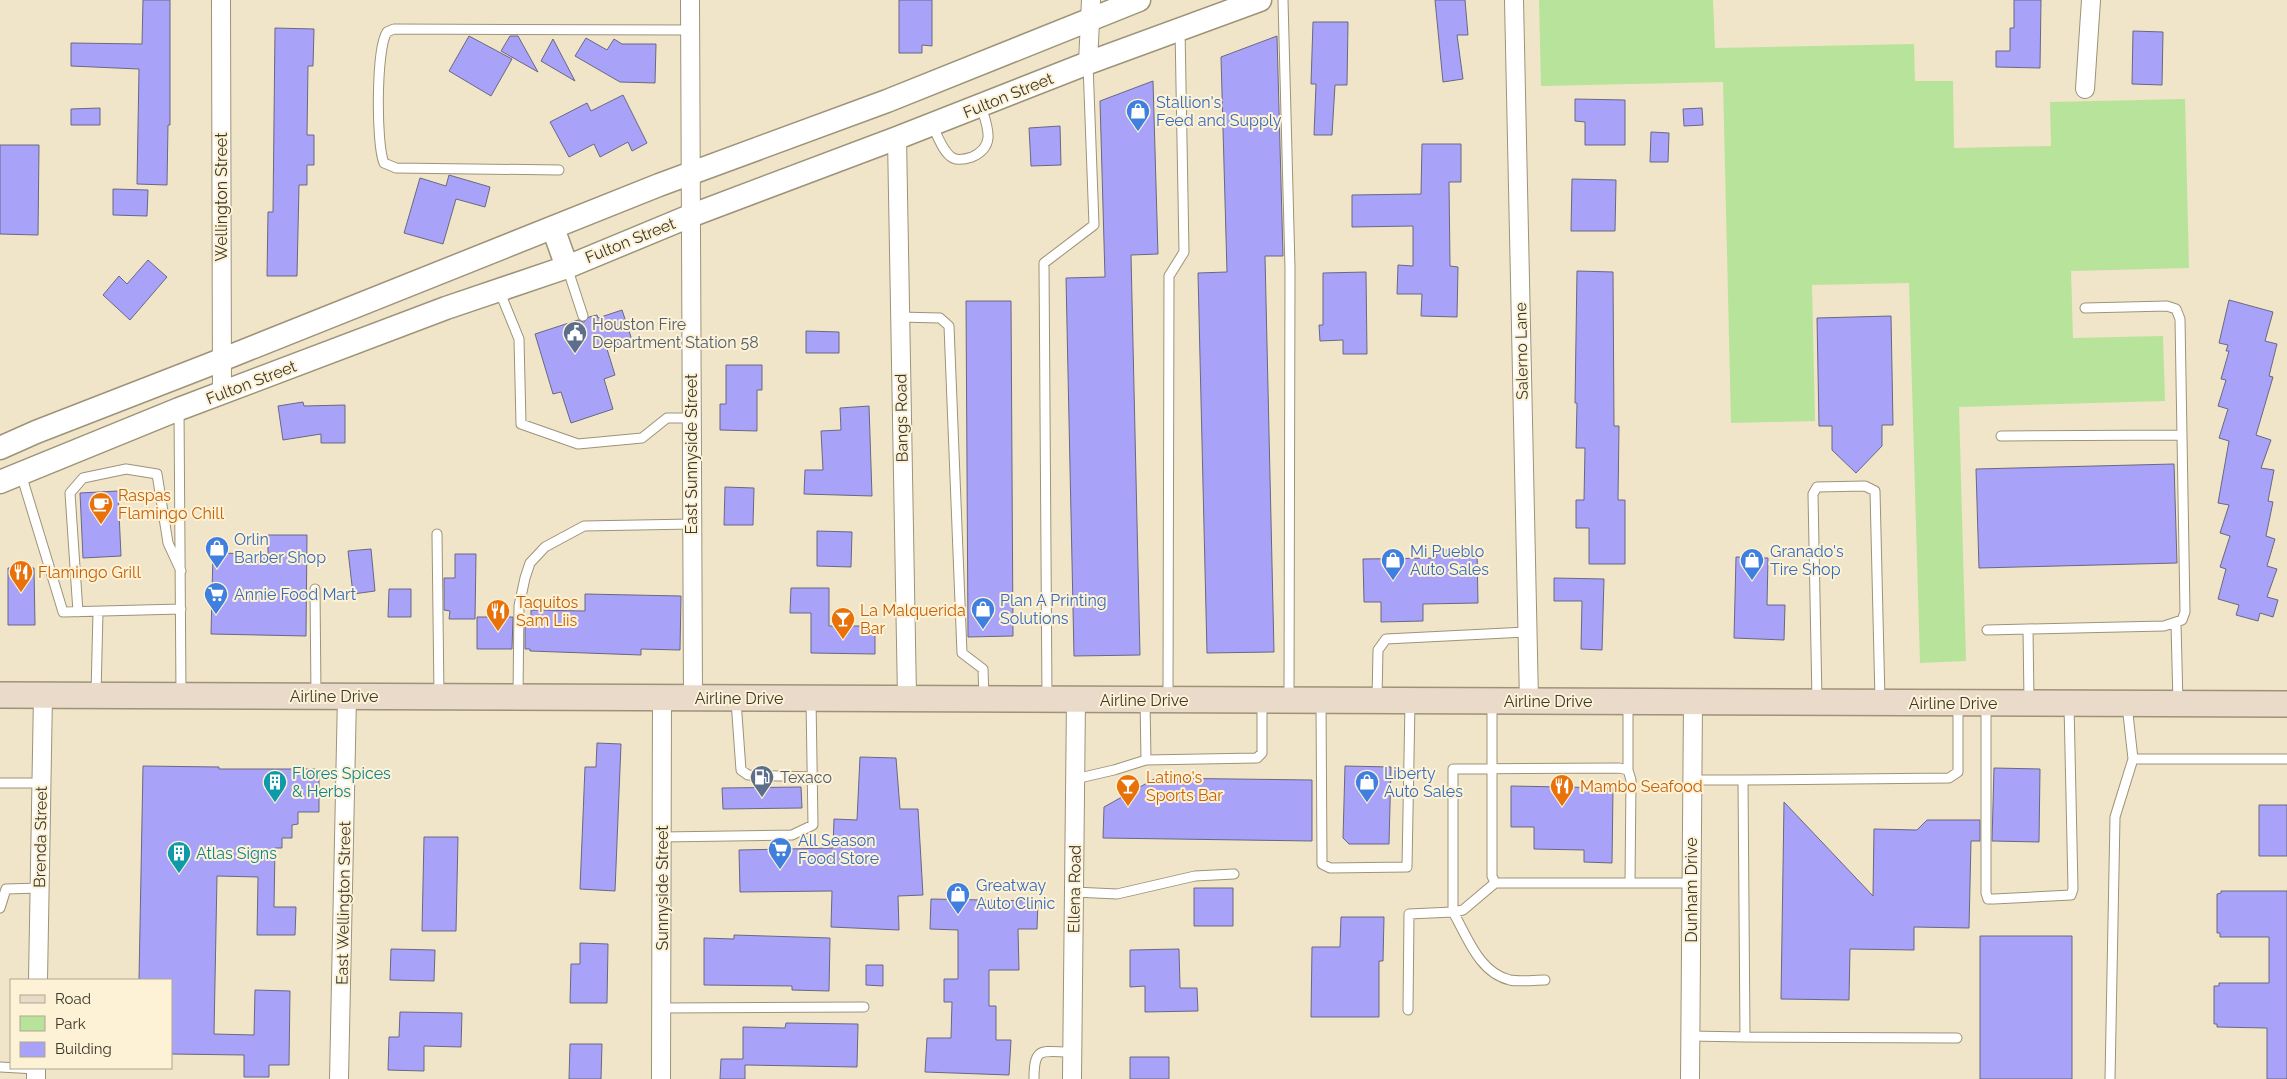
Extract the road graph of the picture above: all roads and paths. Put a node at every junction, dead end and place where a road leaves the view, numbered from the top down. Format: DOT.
graph roads {
  1 [pos="221,0"];
  2 [pos="690,0"];
  3 [pos="1139,0"];
  4 [pos="1260,0"];
  5 [pos="1283,0"];
  6 [pos="1514,0"];
  7 [pos="2091,0"];
  8 [pos="1091,9"];
  9 [pos="1180,29"];
  10 [pos="690,30"];
  11 [pos="1088,63"];
  12 [pos="2084,90"];
  13 [pos="980,105"];
  14 [pos="932,125"];
  15 [pos="897,138"];
  16 [pos="558,170"];
  17 [pos="690,174"];
  18 [pos="690,216"];
  19 [pos="553,228"];
  20 [pos="566,267"];
  21 [pos="499,290"];
  22 [pos="2084,308"];
  23 [pos="583,316"];
  24 [pos="899,316"];
  25 [pos="222,360"];
  26 [pos="222,393"];
  27 [pos="179,409"];
  28 [pos="691,418"];
  29 [pos="2182,435"];
  30 [pos="2001,436"];
  31 [pos="0,448"];
  32 [pos="21,474"];
  33 [pos="0,482"];
  34 [pos="692,524"];
  35 [pos="438,534"];
  36 [pos="180,571"];
  37 [pos="315,589"];
  38 [pos="180,609"];
  39 [pos="78,612"];
  40 [pos="98,612"];
  41 [pos="2176,624"];
  42 [pos="2028,629"];
  43 [pos="1987,630"];
  44 [pos="1527,632"];
  45 [pos="0,695"];
  46 [pos="43,695"];
  47 [pos="96,695"];
  48 [pos="181,695"];
  49 [pos="316,696"];
  50 [pos="347,696"];
  51 [pos="439,696"];
  52 [pos="518,697"];
  53 [pos="662,697"];
  54 [pos="693,698"];
  55 [pos="736,698"];
  56 [pos="811,698"];
  57 [pos="907,698"];
  58 [pos="984,699"];
  59 [pos="1047,699"];
  60 [pos="1076,699"];
  61 [pos="1156,700"];
  62 [pos="1262,700"];
  63 [pos="1289,700"];
  64 [pos="1321,700"];
  65 [pos="1410,700"];
  66 [pos="1377,701"];
  67 [pos="1492,701"];
  68 [pos="1529,701"];
  69 [pos="1628,702"];
  70 [pos="1693,702"];
  71 [pos="1817,703"];
  72 [pos="1880,703"];
  73 [pos="1958,703"];
  74 [pos="1986,703"];
  75 [pos="2029,703"];
  76 [pos="2069,703"];
  77 [pos="2178,703"];
  78 [pos="2127,704"];
  79 [pos="2287,704"];
  80 [pos="2133,759"];
  81 [pos="2287,759"];
  82 [pos="1146,760"];
  83 [pos="1493,770"];
  84 [pos="1628,770"];
  85 [pos="814,777"];
  86 [pos="1075,779"];
  87 [pos="1692,780"];
  88 [pos="1743,780"];
  89 [pos="0,783"];
  90 [pos="41,783"];
  91 [pos="662,837"];
  92 [pos="1234,874"];
  93 [pos="1495,882"];
  94 [pos="1630,882"];
  95 [pos="1691,883"];
  96 [pos="40,888"];
  97 [pos="1074,892"];
  98 [pos="0,908"];
  99 [pos="1453,912"];
  100 [pos="38,979"];
  101 [pos="1545,980"];
  102 [pos="864,1007"];
  103 [pos="661,1008"];
  104 [pos="1408,1010"];
  105 [pos="1690,1036"];
  106 [pos="1745,1037"];
  107 [pos="1957,1038"];
  108 [pos="1072,1052"];
  109 [pos="14,1069"];
  110 [pos="36,1072"];
  111 [pos="340,1079"];
  112 [pos="661,1079"];
  113 [pos="1034,1079"];
  114 [pos="1072,1079"];
  115 [pos="1690,1079"];
  116 [pos="2110,1079"];
  1 -- 25 [label="street, Wellington Street"];
  2 -- 10 [label="street, East Sunnyside Street"];
  3 -- 8 [label="street, Fulton Street"];
  4 -- 9 [label="street, Fulton Street"];
  5 -- 63 [label="lane"];
  6 -- 44 [label="street, Salerno Lane"];
  7 -- 12 [label="street"];
  8 -- 11 [label="street"];
  8 -- 17 [label="street, Fulton Street"];
  9 -- 11 [label="street, Fulton Street"];
  9 -- 61 [label="lane"];
  10 -- 16 [label="lane"];
  10 -- 17 [label="street, East Sunnyside Street"];
  11 -- 13 [label="street, Fulton Street"];
  11 -- 59 [label="lane"];
  13 -- 14 [label="street, Fulton Street"];
  13 -- 14 [label="lane"];
  14 -- 15 [label="street, Fulton Street"];
  15 -- 18 [label="street, Fulton Street"];
  15 -- 24 [label="street, Bangs Road"];
  17 -- 18 [label="street, East Sunnyside Street"];
  17 -- 19 [label="street, Fulton Street"];
  18 -- 20 [label="street, Fulton Street"];
  18 -- 28 [label="street, East Sunnyside Street"];
  19 -- 20 [label="street"];
  19 -- 25 [label="street, Fulton Street"];
  20 -- 21 [label="street, Fulton Street"];
  20 -- 23 [label="lane"];
  21 -- 26 [label="street, Fulton Street"];
  21 -- 28 [label="lane"];
  22 -- 29 [label="lane"];
  24 -- 57 [label="street, Bangs Road"];
  24 -- 58 [label="lane"];
  25 -- 26 [label="street, Wellington Street"];
  25 -- 31 [label="street, Fulton Street"];
  26 -- 27 [label="street, Fulton Street"];
  27 -- 32 [label="street, Fulton Street"];
  27 -- 36 [label="lane"];
  28 -- 34 [label="street, East Sunnyside Street"];
  29 -- 30 [label="lane"];
  29 -- 41 [label="lane"];
  32 -- 33 [label="street, Fulton Street"];
  32 -- 39 [label="lane"];
  34 -- 52 [label="lane"];
  34 -- 54 [label="street, East Sunnyside Street"];
  35 -- 51 [label="lane"];
  36 -- 38 [label="lane"];
  36 -- 39 [label="lane"];
  37 -- 49 [label="lane"];
  38 -- 40 [label="lane"];
  38 -- 48 [label="lane"];
  39 -- 40 [label="lane"];
  40 -- 47 [label="lane"];
  41 -- 42 [label="lane"];
  41 -- 77 [label="lane"];
  42 -- 43 [label="lane"];
  42 -- 75 [label="lane"];
  44 -- 66 [label="lane"];
  44 -- 68 [label="street, Salerno Lane"];
  45 -- 46 [label="main road, Airline Drive"];
  46 -- 47 [label="main road, Airline Drive"];
  46 -- 90 [label="street, Brenda Street"];
  47 -- 48 [label="main road, Airline Drive"];
  48 -- 49 [label="main road, Airline Drive"];
  49 -- 50 [label="main road, Airline Drive"];
  50 -- 51 [label="main road, Airline Drive"];
  50 -- 111 [label="street, East Wellington Street"];
  51 -- 52 [label="main road, Airline Drive"];
  52 -- 53 [label="main road, Airline Drive"];
  53 -- 54 [label="main road, Airline Drive"];
  53 -- 91 [label="street, Sunnyside Street"];
  54 -- 55 [label="main road, Airline Drive"];
  55 -- 56 [label="main road, Airline Drive"];
  55 -- 85 [label="lane"];
  56 -- 57 [label="main road, Airline Drive"];
  56 -- 85 [label="lane"];
  57 -- 58 [label="main road, Airline Drive"];
  58 -- 59 [label="main road, Airline Drive"];
  59 -- 60 [label="main road, Airline Drive"];
  60 -- 61 [label="main road, Airline Drive"];
  60 -- 86 [label="street, Ellena Road"];
  61 -- 62 [label="main road, Airline Drive"];
  61 -- 82 [label="lane"];
  62 -- 63 [label="main road, Airline Drive"];
  62 -- 82 [label="lane"];
  63 -- 64 [label="main road, Airline Drive"];
  64 -- 65 [label="lane"];
  64 -- 66 [label="main road, Airline Drive"];
  65 -- 66 [label="main road, Airline Drive"];
  65 -- 67 [label="main road, Airline Drive"];
  67 -- 68 [label="main road, Airline Drive"];
  67 -- 83 [label="lane"];
  68 -- 69 [label="main road, Airline Drive"];
  69 -- 70 [label="main road, Airline Drive"];
  69 -- 84 [label="lane"];
  70 -- 71 [label="main road, Airline Drive"];
  70 -- 87 [label="street, Dunham Drive"];
  71 -- 72 [label="main road, Airline Drive"];
  71 -- 72 [label="lane"];
  72 -- 73 [label="main road, Airline Drive"];
  73 -- 74 [label="main road, Airline Drive"];
  73 -- 88 [label="lane"];
  74 -- 75 [label="main road, Airline Drive"];
  74 -- 76 [label="lane"];
  75 -- 76 [label="main road, Airline Drive"];
  76 -- 78 [label="main road, Airline Drive"];
  77 -- 78 [label="main road, Airline Drive"];
  77 -- 79 [label="main road, Airline Drive"];
  78 -- 80 [label="lane"];
  80 -- 81 [label="lane"];
  80 -- 116 [label="lane"];
  82 -- 86 [label="lane"];
  83 -- 84 [label="lane"];
  83 -- 93 [label="lane"];
  83 -- 99 [label="lane"];
  84 -- 94 [label="lane"];
  85 -- 91 [label="lane"];
  86 -- 97 [label="street, Ellena Road"];
  87 -- 88 [label="lane"];
  87 -- 95 [label="street, Dunham Drive"];
  88 -- 106 [label="lane"];
  89 -- 90 [label="lane"];
  90 -- 96 [label="street, Brenda Street"];
  91 -- 103 [label="street, Sunnyside Street"];
  92 -- 97 [label="lane"];
  93 -- 94 [label="lane"];
  93 -- 99 [label="lane"];
  94 -- 95 [label="lane"];
  95 -- 105 [label="street, Dunham Drive"];
  96 -- 98 [label="lane"];
  96 -- 100 [label="street, Brenda Street"];
  97 -- 108 [label="street, Ellena Road"];
  99 -- 101 [label="lane"];
  99 -- 104 [label="lane"];
  102 -- 103 [label="lane"];
  103 -- 112 [label="street, Sunnyside Street"];
  105 -- 106 [label="lane"];
  105 -- 115 [label="street, Dunham Drive"];
  106 -- 107 [label="lane"];
  108 -- 113 [label="lane"];
  108 -- 114 [label="street, Ellena Road"];
  109 -- 110 [label="lane"];
}
